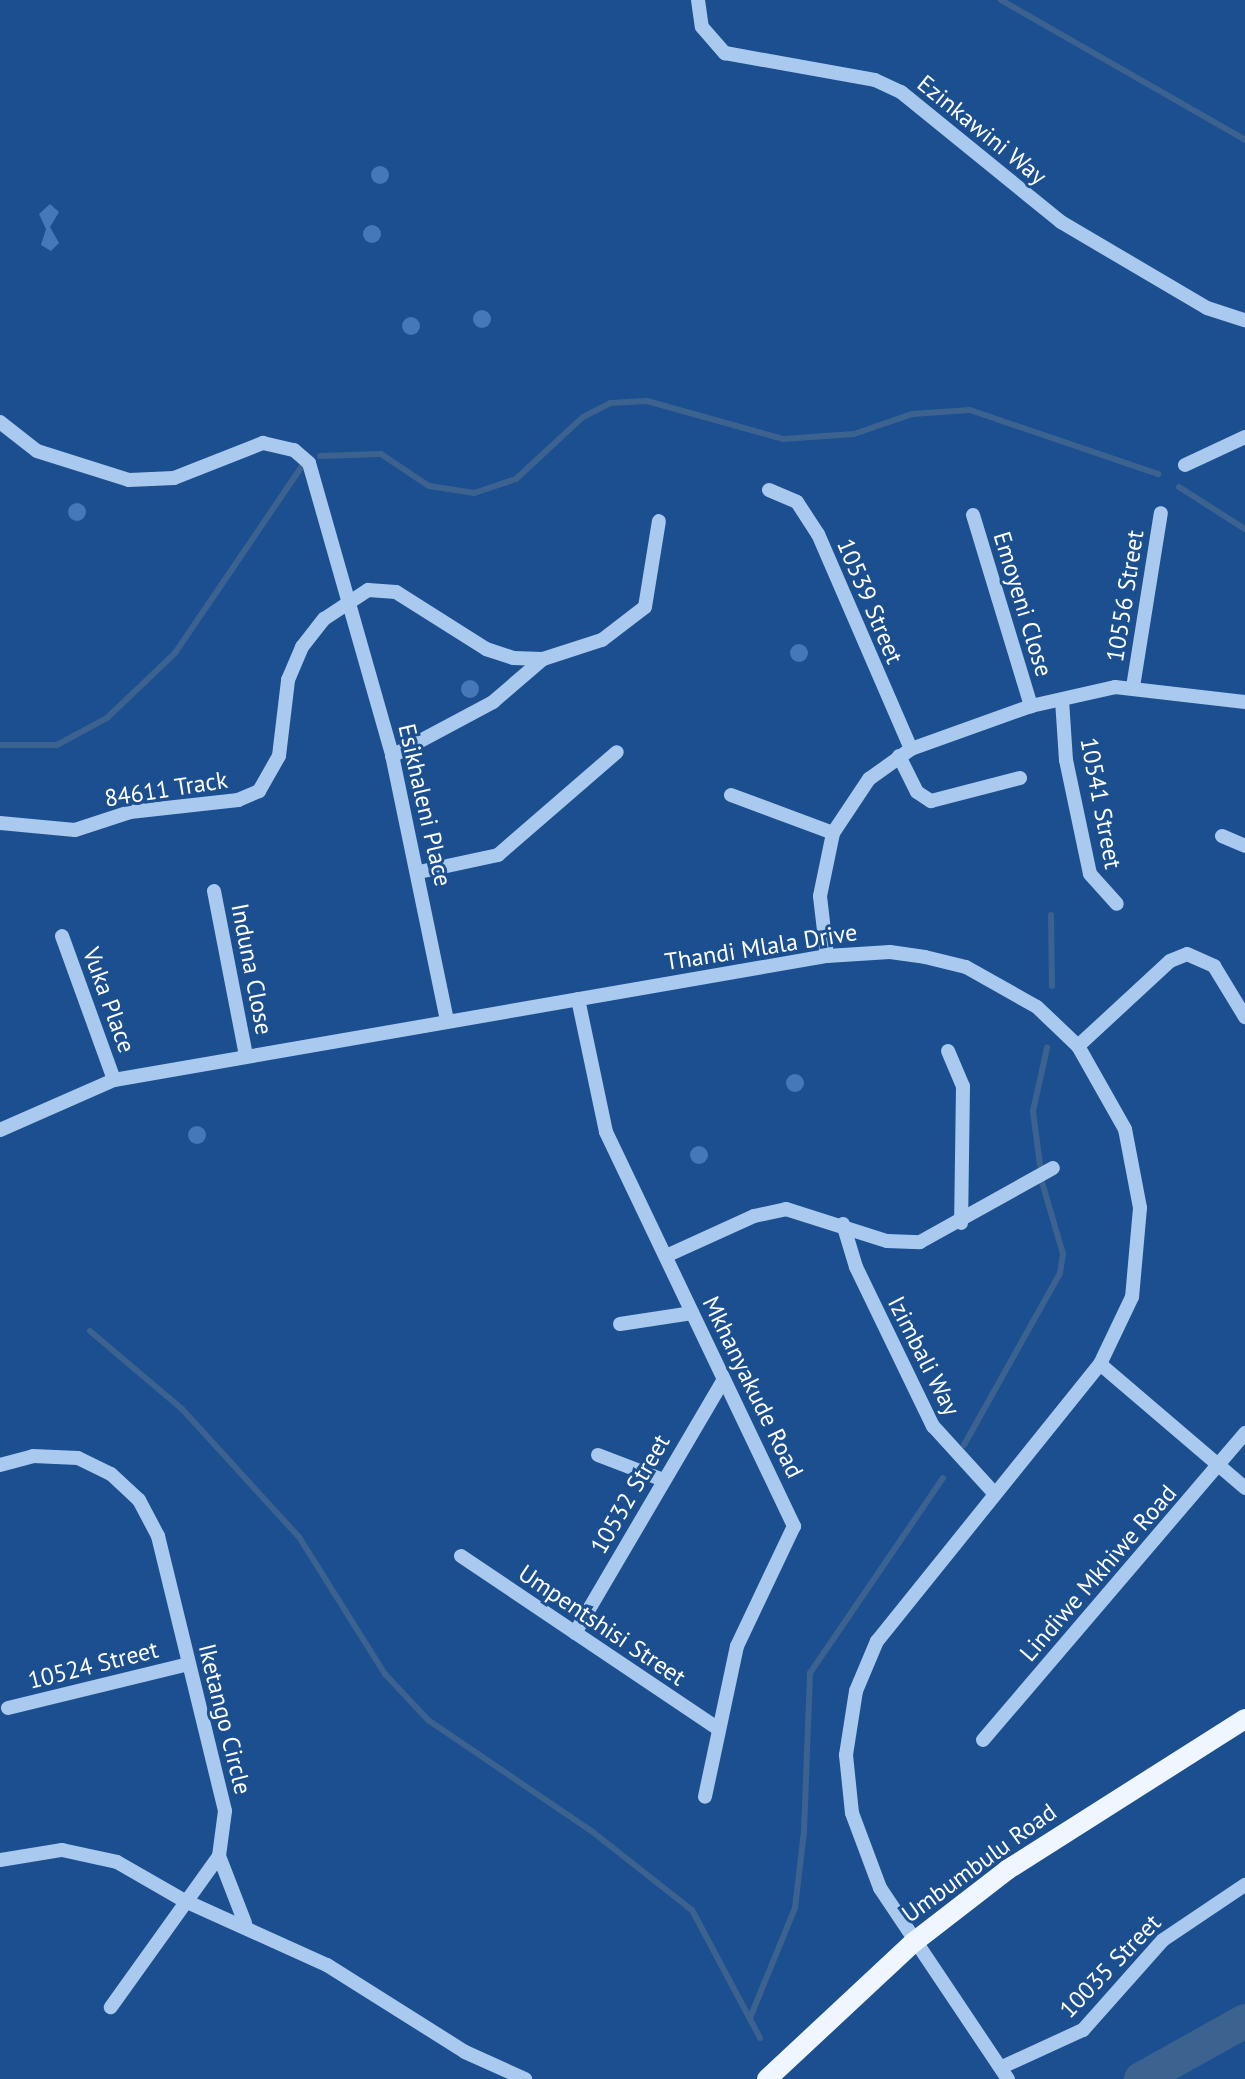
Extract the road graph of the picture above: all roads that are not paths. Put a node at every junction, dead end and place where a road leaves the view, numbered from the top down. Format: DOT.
graph roads {
  1 [pos="698,0"];
  2 [pos="1245,320"];
  3 [pos="0,422"];
  4 [pos="1245,437"];
  5 [pos="1185,465"];
  6 [pos="769,490"];
  7 [pos="1161,513"];
  8 [pos="973,515"];
  9 [pos="659,521"];
  10 [pos="352,600"];
  11 [pos="543,659"];
  12 [pos="1133,687"];
  13 [pos="1062,700"];
  14 [pos="1245,702"];
  15 [pos="1031,706"];
  16 [pos="617,752"];
  17 [pos="905,752"];
  18 [pos="392,756"];
  19 [pos="1020,778"];
  20 [pos="731,795"];
  21 [pos="0,823"];
  22 [pos="833,833"];
  23 [pos="1222,836"];
  24 [pos="1245,846"];
  25 [pos="419,872"];
  26 [pos="214,891"];
  27 [pos="1117,904"];
  28 [pos="62,936"];
  29 [pos="827,956"];
  30 [pos="578,999"];
  31 [pos="1245,1017"];
  32 [pos="447,1021"];
  33 [pos="1078,1046"];
  34 [pos="948,1051"];
  35 [pos="246,1056"];
  36 [pos="114,1080"];
  37 [pos="0,1130"];
  38 [pos="1053,1168"];
  39 [pos="961,1223"];
  40 [pos="843,1224"];
  41 [pos="666,1256"];
  42 [pos="692,1313"];
  43 [pos="620,1324"];
  44 [pos="1100,1364"];
  45 [pos="724,1379"];
  46 [pos="1245,1433"];
  47 [pos="598,1455"];
  48 [pos="0,1465"];
  49 [pos="1218,1467"];
  50 [pos="663,1480"];
  51 [pos="1245,1488"];
  52 [pos="993,1492"];
  53 [pos="461,1556"];
  54 [pos="575,1633"];
  55 [pos="188,1664"];
  56 [pos="8,1708"];
  57 [pos="1245,1719"];
  58 [pos="718,1729"];
  59 [pos="983,1740"];
  60 [pos="705,1797"];
  61 [pos="219,1856"];
  62 [pos="0,1860"];
  63 [pos="1245,1885"];
  64 [pos="183,1900"];
  65 [pos="245,1923"];
  66 [pos="914,1942"];
  67 [pos="111,2007"];
  68 [pos="1005,2073"];
  69 [pos="525,2079"];
  70 [pos="767,2079"];
  1 -- 2 [label="street, Ezinkawini Way"];
  3 -- 10 [label="street, Esikhaleni Place"];
  4 -- 5 [label="street"];
  6 -- 17 [label="street, 10539 Street"];
  7 -- 12 [label="street, 10556 Street"];
  8 -- 15 [label="street, Emoyeni Close"];
  9 -- 11 [label="street"];
  10 -- 11 [label="street"];
  10 -- 18 [label="street, Esikhaleni Place"];
  10 -- 21 [label="street, 84611 Track"];
  11 -- 18 [label="street"];
  12 -- 13 [label="street"];
  12 -- 14 [label="street"];
  13 -- 15 [label="street"];
  13 -- 27 [label="street, 10541 Street"];
  15 -- 17 [label="street"];
  16 -- 25 [label="street"];
  17 -- 19 [label="street, 10539 Street"];
  17 -- 22 [label="street"];
  18 -- 25 [label="street, Esikhaleni Place"];
  20 -- 22 [label="street"];
  22 -- 29 [label="street"];
  23 -- 24 [label="street"];
  25 -- 32 [label="street, Esikhaleni Place"];
  26 -- 35 [label="street, Induna Close"];
  28 -- 36 [label="street, Vuka Place"];
  29 -- 30 [label="street, Thandi Mlala Drive"];
  29 -- 33 [label="street, Thandi Mlala Drive"];
  30 -- 32 [label="street, Thandi Mlala Drive"];
  30 -- 41 [label="street, Mkhanyakude Road"];
  31 -- 33 [label="street"];
  32 -- 35 [label="street, Thandi Mlala Drive"];
  33 -- 44 [label="street, Thandi Mlala Drive"];
  34 -- 39 [label="street"];
  35 -- 36 [label="street, Thandi Mlala Drive"];
  36 -- 37 [label="street, Thandi Mlala Drive"];
  38 -- 39 [label="street"];
  39 -- 40 [label="street"];
  40 -- 41 [label="street"];
  40 -- 52 [label="street, Izimbali Way"];
  41 -- 42 [label="street, Mkhanyakude Road"];
  42 -- 43 [label="street"];
  42 -- 45 [label="street, Mkhanyakude Road"];
  44 -- 49 [label="street"];
  44 -- 52 [label="street, Thandi Mlala Drive"];
  45 -- 50 [label="street, 10532 Street"];
  45 -- 58 [label="street, Mkhanyakude Road"];
  46 -- 49 [label="street, Lindiwe Mkhiwe Road"];
  47 -- 50 [label="street"];
  48 -- 55 [label="street, Iketango Circle"];
  49 -- 51 [label="street"];
  49 -- 59 [label="street, Lindiwe Mkhiwe Road"];
  50 -- 54 [label="street, 10532 Street"];
  52 -- 66 [label="street, Thandi Mlala Drive"];
  53 -- 54 [label="street, Umpentshisi Street"];
  54 -- 58 [label="street, Umpentshisi Street"];
  55 -- 56 [label="street, 10524 Street"];
  55 -- 61 [label="street, Iketango Circle"];
  57 -- 66 [label="main road, Umbumbulu Road"];
  58 -- 60 [label="street, Mkhanyakude Road"];
  61 -- 64 [label="street"];
  61 -- 65 [label="street"];
  62 -- 64 [label="street"];
  63 -- 68 [label="street, 10035 Street"];
  64 -- 65 [label="street"];
  64 -- 67 [label="street"];
  65 -- 69 [label="street"];
  66 -- 68 [label="street, Thandi Mlala Drive"];
  66 -- 70 [label="main road, Umbumbulu Road"];
}
